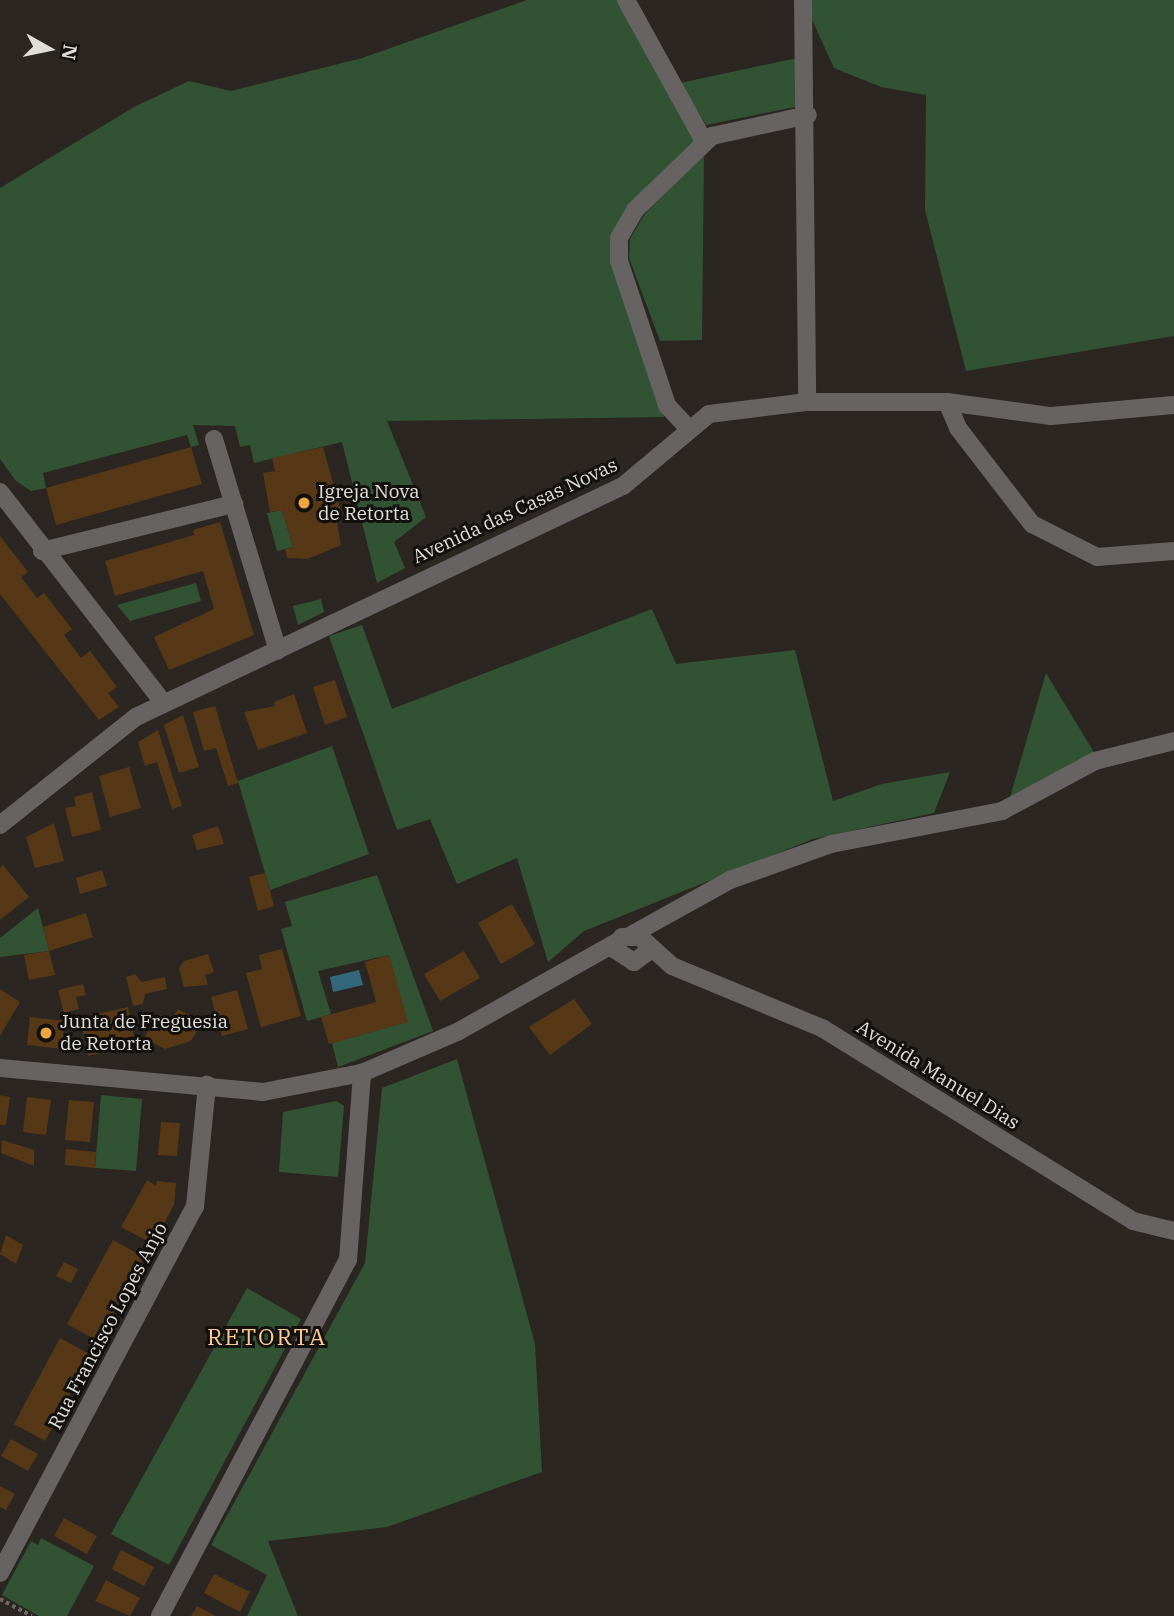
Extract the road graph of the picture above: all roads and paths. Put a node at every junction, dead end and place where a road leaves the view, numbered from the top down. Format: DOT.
graph roads {
  1 [pos="626,0"];
  2 [pos="803,0"];
  3 [pos="808,115"];
  4 [pos="705,143"];
  5 [pos="807,402"];
  6 [pos="947,402"];
  7 [pos="1174,405"];
  8 [pos="688,429"];
  9 [pos="214,439"];
  10 [pos="0,492"];
  11 [pos="234,504"];
  12 [pos="42,551"];
  13 [pos="1174,551"];
  14 [pos="278,651"];
  15 [pos="163,702"];
  16 [pos="1174,741"];
  17 [pos="0,825"];
  18 [pos="661,915"];
  19 [pos="624,939"];
  20 [pos="649,948"];
  21 [pos="592,958"];
  22 [pos="629,961"];
  23 [pos="672,966"];
  24 [pos="0,1068"];
  25 [pos="362,1073"];
  26 [pos="207,1085"];
  27 [pos="1174,1231"];
  28 [pos="0,1573"];
  29 [pos="0,1599"];
  30 [pos="32,1616"];
  31 [pos="160,1616"];
  1 -- 4 [label="street"];
  2 -- 3 [label="street"];
  3 -- 4 [label="street"];
  3 -- 5 [label="street"];
  4 -- 8 [label="street"];
  5 -- 6 [label="street, Avenida das Casas Novas"];
  5 -- 8 [label="street, Avenida das Casas Novas"];
  6 -- 7 [label="street, Avenida das Casas Novas"];
  6 -- 13 [label="street"];
  8 -- 14 [label="street, Avenida das Casas Novas"];
  9 -- 11 [label="street"];
  10 -- 12 [label="street"];
  11 -- 12 [label="street"];
  11 -- 14 [label="street"];
  12 -- 15 [label="street"];
  14 -- 15 [label="street, Avenida das Casas Novas"];
  15 -- 17 [label="street, Avenida das Casas Novas"];
  16 -- 18 [label="street"];
  18 -- 19 [label="street"];
  18 -- 20 [label="street"];
  19 -- 20 [label="street, Avenida Manuel Dias"];
  19 -- 21 [label="street, Avenida Manuel Dias"];
  19 -- 22 [label="street"];
  20 -- 22 [label="street"];
  20 -- 23 [label="street, Avenida Manuel Dias"];
  21 -- 22 [label="street, Avenida Manuel Dias"];
  21 -- 25 [label="street, Avenida Manuel Dias"];
  22 -- 23 [label="street, Avenida Manuel Dias"];
  23 -- 27 [label="street, Avenida Manuel Dias"];
  24 -- 26 [label="street, Avenida Manuel Dias"];
  25 -- 26 [label="street, Avenida Manuel Dias"];
  25 -- 31 [label="street"];
  26 -- 28 [label="street, Rua Francisco Lopes Anjo"];
  29 -- 30 [label="path"];
}
